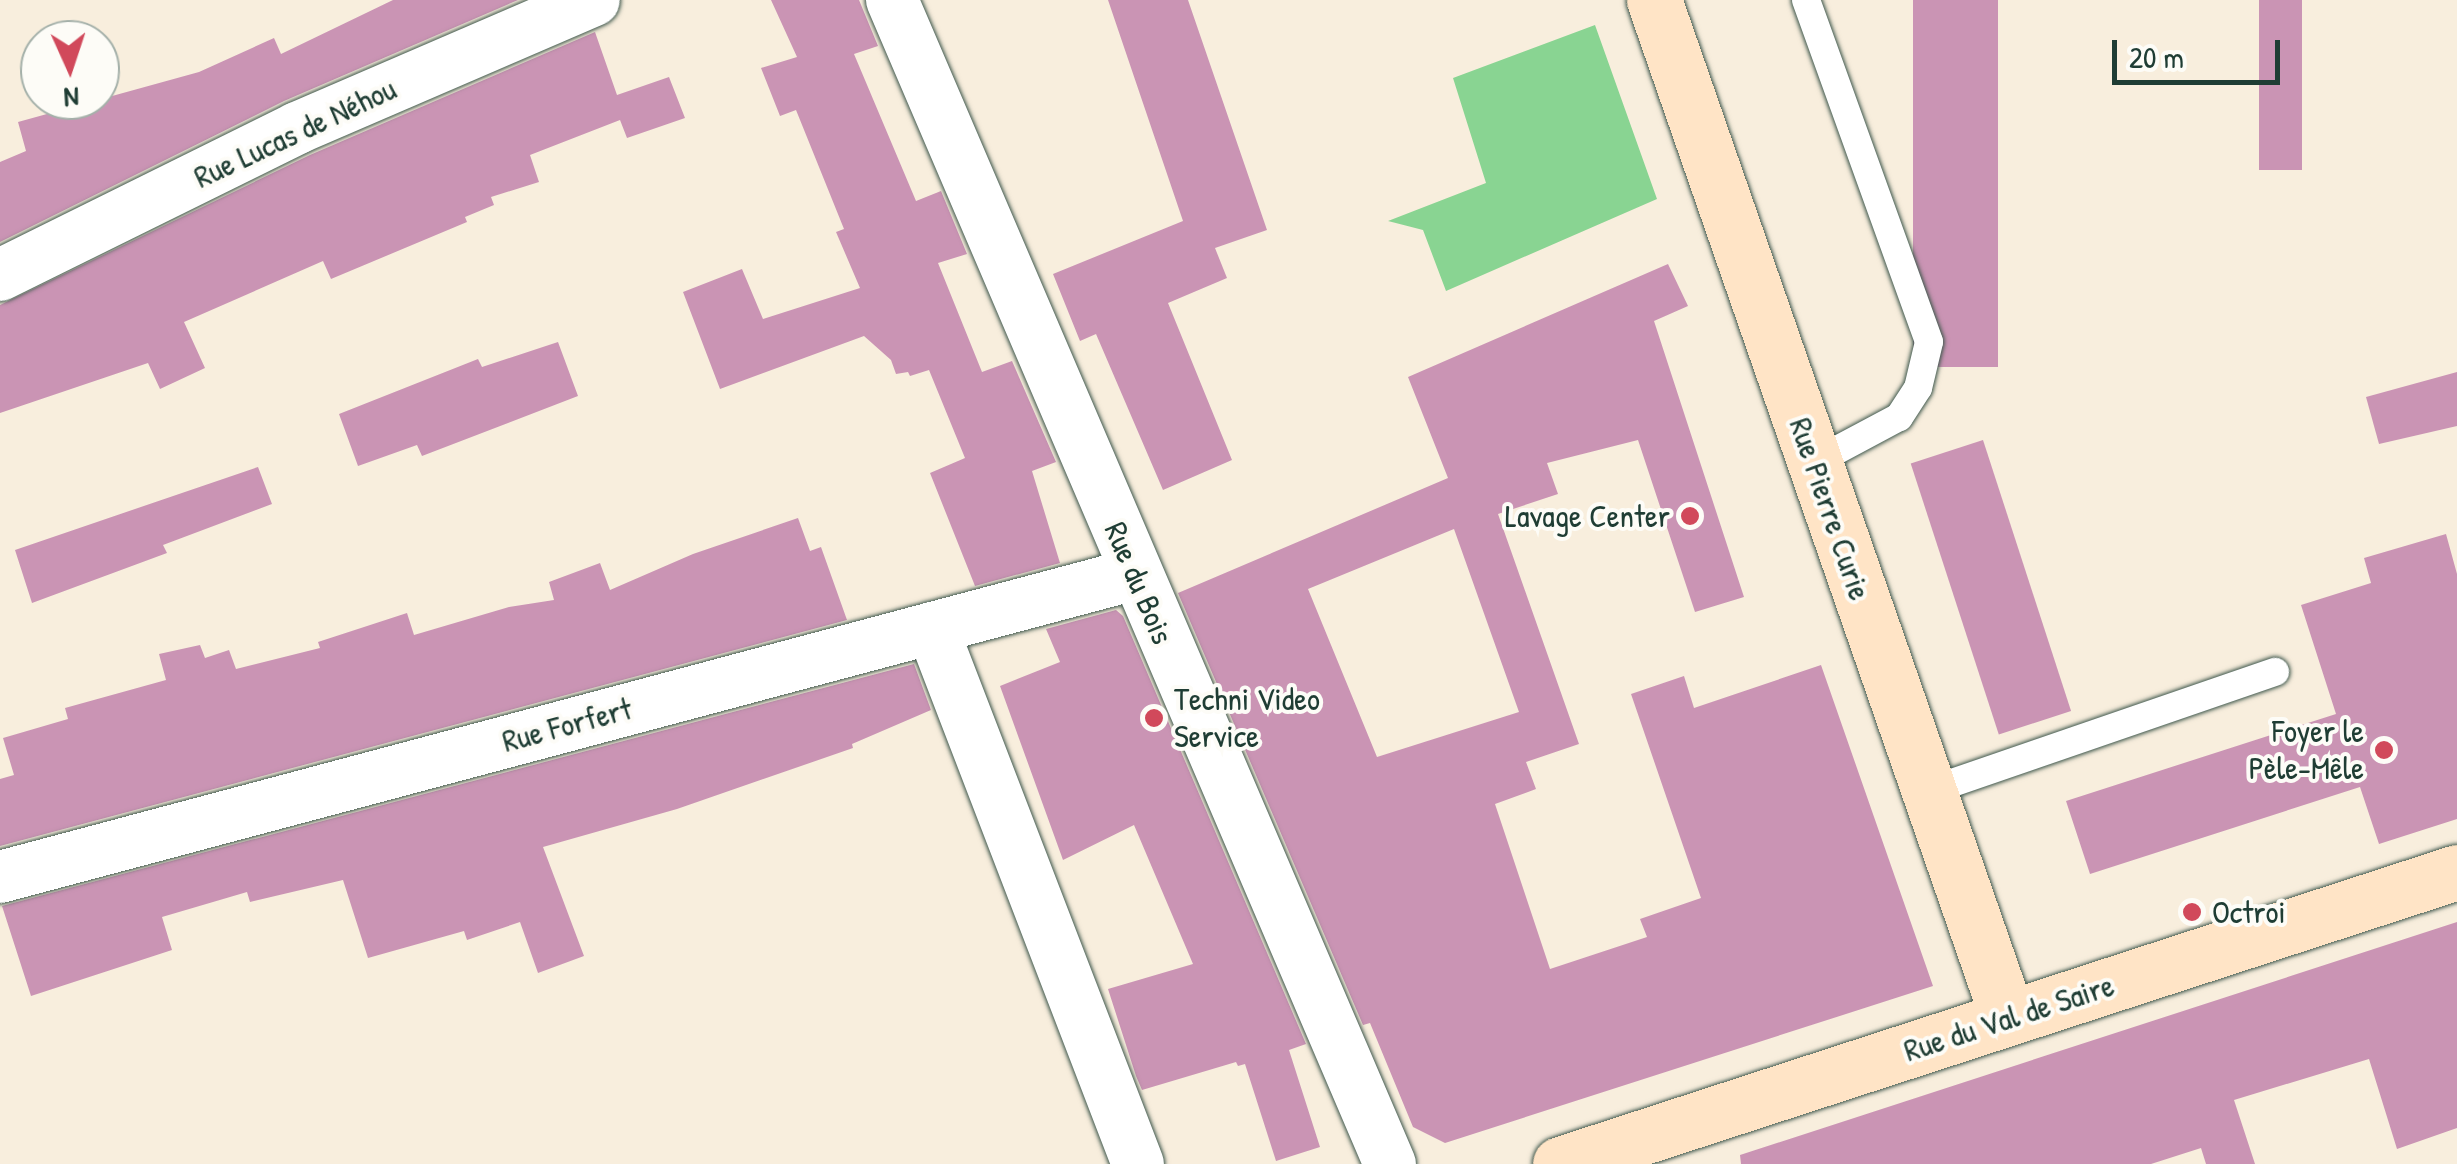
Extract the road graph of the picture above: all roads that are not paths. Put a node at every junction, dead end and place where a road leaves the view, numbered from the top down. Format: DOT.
graph roads {
  1 [pos="594,0"];
  2 [pos="892,0"];
  3 [pos="1654,0"];
  4 [pos="1806,0"];
  5 [pos="0,274"];
  6 [pos="1814,463"];
  7 [pos="1135,574"];
  8 [pos="932,628"];
  9 [pos="2275,672"];
  10 [pos="1928,791"];
  11 [pos="2457,872"];
  12 [pos="0,877"];
  13 [pos="2008,1018"];
  14 [pos="1138,1164"];
  15 [pos="1390,1164"];
  16 [pos="1560,1164"];
  1 -- 5 [label="street, Rue Lucas de Néhou"];
  2 -- 7 [label="street, Rue du Bois"];
  3 -- 6 [label="street, Rue Pierre Curie"];
  4 -- 6 [label="lane"];
  6 -- 10 [label="street, Rue Pierre Curie"];
  7 -- 8 [label="street, Rue Forfert"];
  7 -- 15 [label="street, Rue du Bois"];
  8 -- 12 [label="street, Rue Forfert"];
  8 -- 14 [label="street"];
  9 -- 10 [label="lane"];
  10 -- 13 [label="street, Rue Pierre Curie"];
  11 -- 13 [label="street, Rue du Val de Saire"];
  13 -- 16 [label="street, Rue du Val de Saire"];
}
